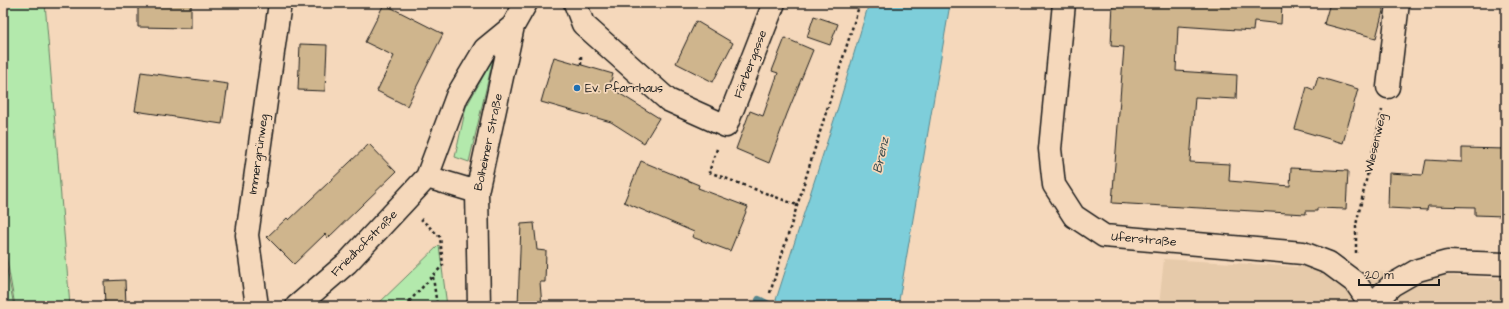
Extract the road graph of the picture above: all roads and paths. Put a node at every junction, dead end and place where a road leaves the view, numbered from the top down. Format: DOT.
graph roads {
  1 [pos="280,3"];
  2 [pos="526,3"];
  3 [pos="575,3"];
  4 [pos="774,3"];
  5 [pos="860,3"];
  6 [pos="1064,3"];
  7 [pos="1398,3"];
  8 [pos="513,26"];
  9 [pos="1388,87"];
  10 [pos="726,126"];
  11 [pos="427,177"];
  12 [pos="477,192"];
  13 [pos="404,203"];
  14 [pos="797,205"];
  15 [pos="1506,264"];
  16 [pos="433,276"];
  17 [pos="1356,283"];
  18 [pos="770,293"];
  19 [pos="1370,305"];
  20 [pos="257,306"];
  21 [pos="297,306"];
  22 [pos="405,306"];
  23 [pos="436,306"];
  24 [pos="479,306"];
  1 -- 20 [label="street, Immergrünweg"];
  2 -- 8 [label="street"];
  3 -- 10 [label="street"];
  4 -- 10 [label="street, Färbergasse"];
  5 -- 14 [label="path"];
  6 -- 17 [label="street, Uferstraße"];
  7 -- 9 [label="street"];
  8 -- 11 [label="street, Friedhofstraße"];
  8 -- 12 [label="street, Bolheimer Straße"];
  9 -- 17 [label="path, Wiesenweg"];
  10 -- 14 [label="path"];
  11 -- 12 [label="street"];
  11 -- 13 [label="street, Friedhofstraße"];
  12 -- 24 [label="street, Bolheimer Straße"];
  13 -- 16 [label="path"];
  13 -- 21 [label="street, Friedhofstraße"];
  14 -- 18 [label="path"];
  15 -- 19 [label="street"];
  16 -- 22 [label="path"];
  16 -- 23 [label="path"];
  17 -- 19 [label="street, Uferstraße"];
}
